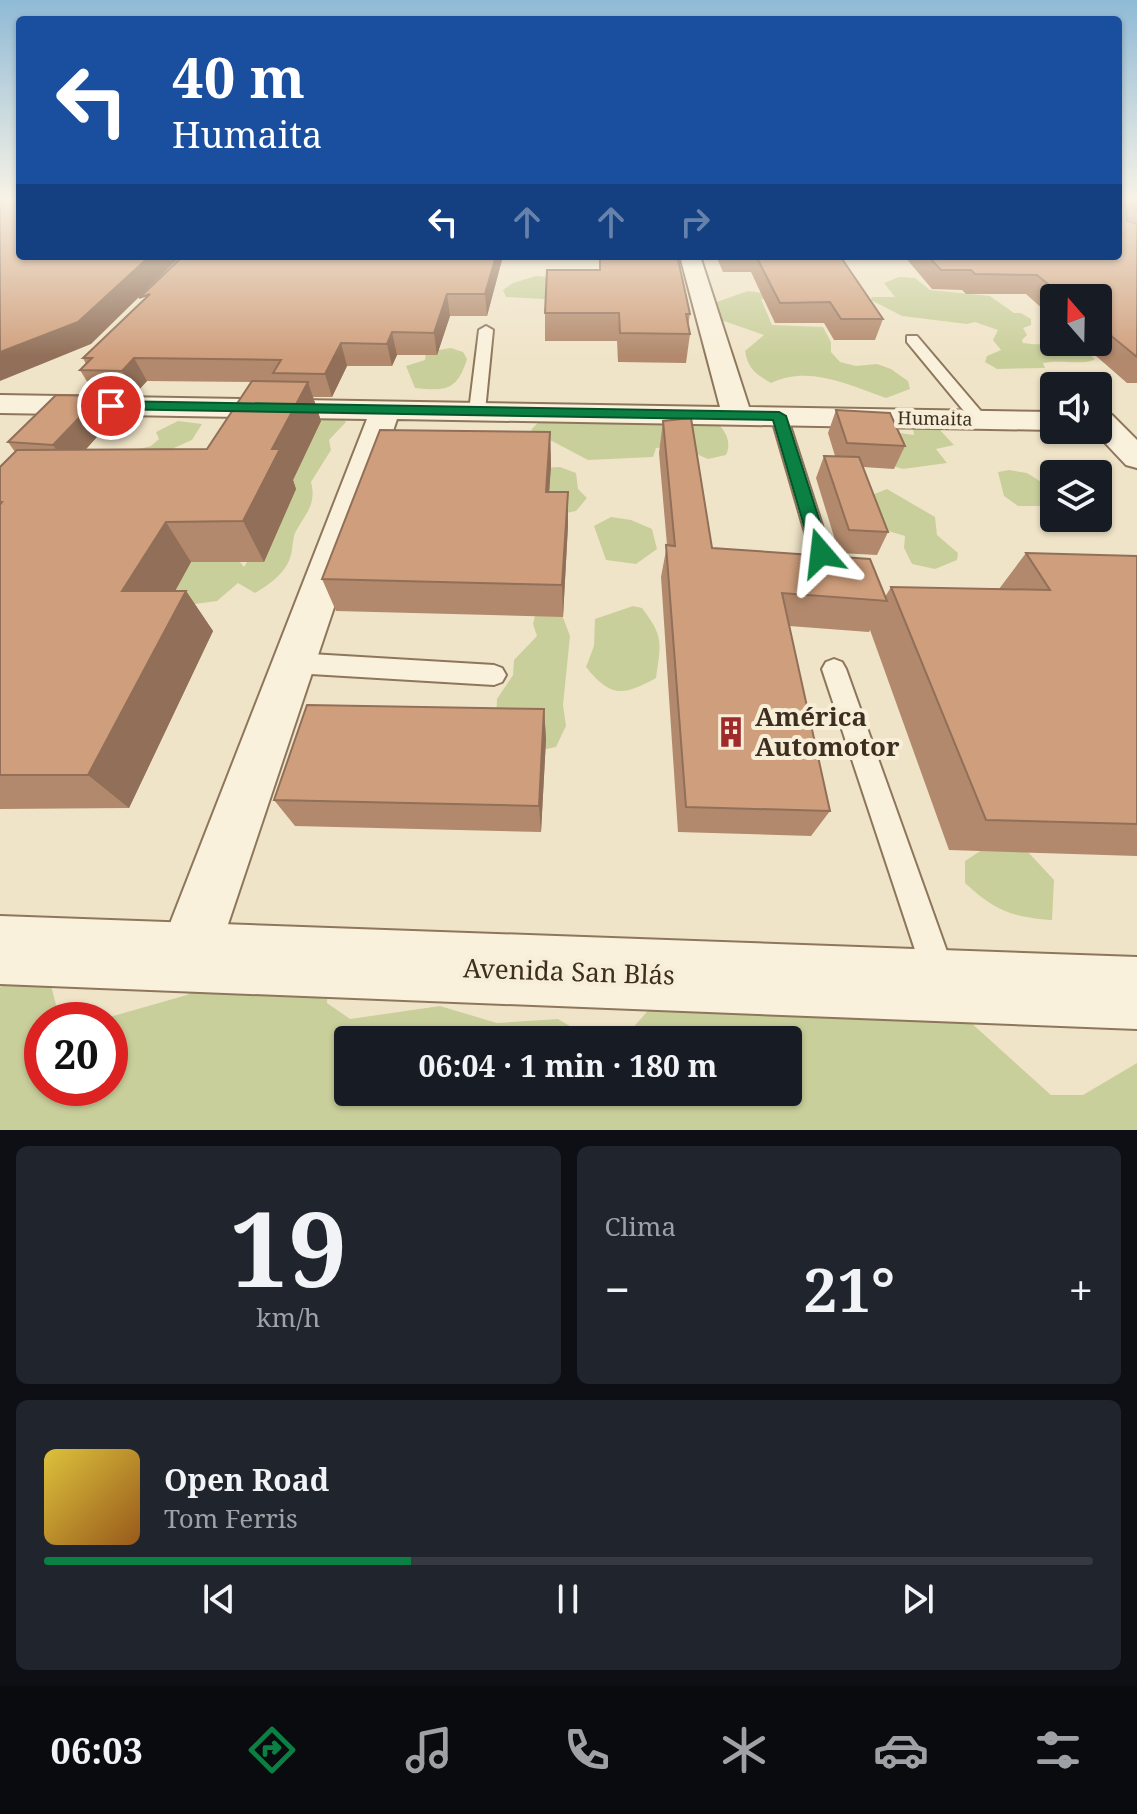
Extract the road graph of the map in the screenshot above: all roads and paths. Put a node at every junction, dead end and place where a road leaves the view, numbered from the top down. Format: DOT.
graph roads {
  1 [pos="691,260"];
  2 [pos="486,330"];
  3 [pos="912,339"];
  4 [pos="71,383"];
  5 [pos="0,404"];
  6 [pos="50,405"];
  7 [pos="385,410"];
  8 [pos="477,411"];
  9 [pos="737,416"];
  10 [pos="779,416"];
  11 [pos="979,419"];
  12 [pos="1040,421"];
  13 [pos="1112,421"];
  14 [pos="1137,422"];
  15 [pos="1112,433"];
  16 [pos="1137,458"];
  17 [pos="821,553"];
  18 [pos="294,663"];
  19 [pos="834,669"];
  20 [pos="494,675"];
  21 [pos="0,950"];
  22 [pos="187,957"];
  23 [pos="943,985"];
  24 [pos="1137,993"];
  1 -- 9 [label="street"];
  2 -- 8 [label="lane"];
  3 -- 11 [label="lane"];
  4 -- 6 [label="street"];
  5 -- 6 [label="street, Humaita"];
  6 -- 7 [label="street, Humaita"];
  7 -- 8 [label="street, Humaita"];
  7 -- 18 [label="street"];
  8 -- 9 [label="street, Humaita"];
  9 -- 10 [label="street, Humaita"];
  10 -- 11 [label="street, Humaita"];
  10 -- 17 [label="lane"];
  11 -- 12 [label="street, Humaita"];
  13 -- 14 [label="street"];
  15 -- 16 [label="street"];
  18 -- 20 [label="lane"];
  18 -- 22 [label="street"];
  19 -- 23 [label="lane"];
  21 -- 22 [label="street, Avenida San Blás"];
  22 -- 23 [label="street, Avenida San Blás"];
  23 -- 24 [label="street, Avenida San Blás"];
}
